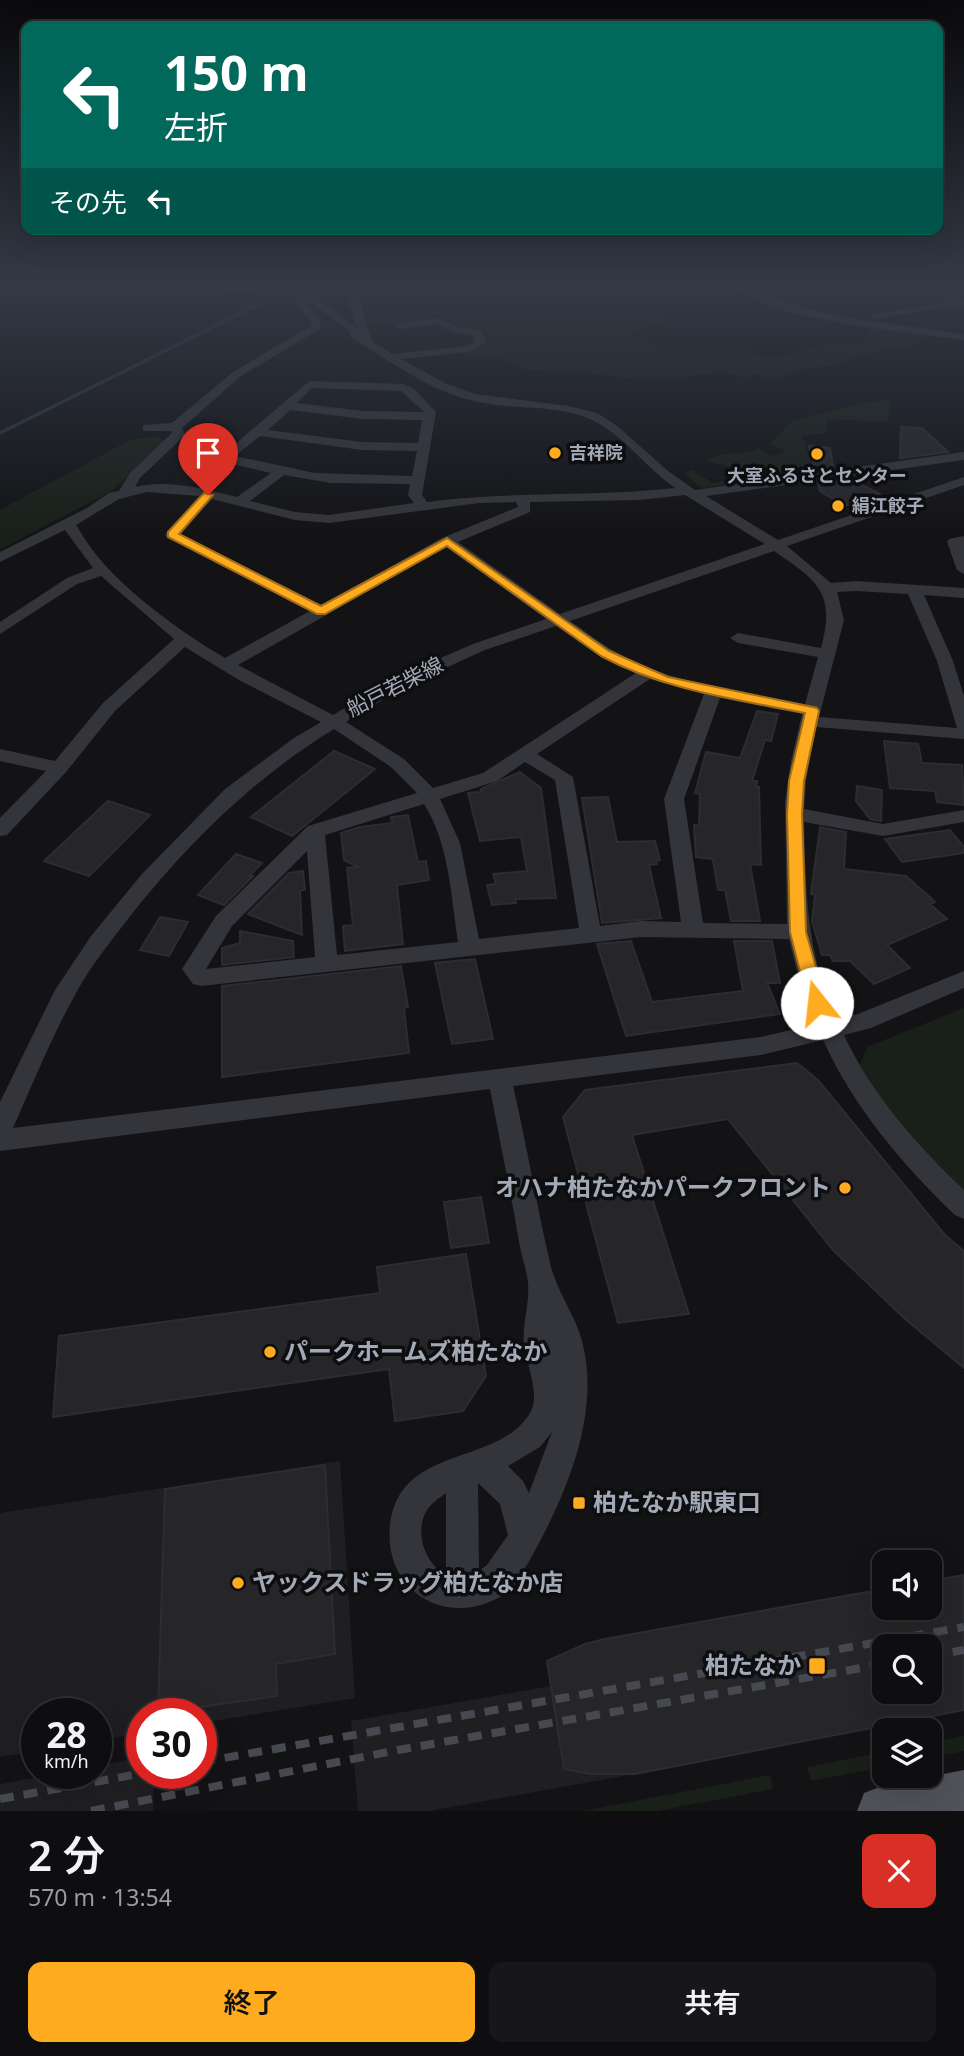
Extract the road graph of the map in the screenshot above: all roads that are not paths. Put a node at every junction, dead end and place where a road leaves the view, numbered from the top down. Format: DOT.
graph roads {
  1 [pos="248,368"];
  2 [pos="410,368"];
  3 [pos="287,406"];
  4 [pos="430,416"];
  5 [pos="175,427"];
  6 [pos="147,428"];
  7 [pos="257,432"];
  8 [pos="422,447"];
  9 [pos="964,456"];
  10 [pos="281,471"];
  11 [pos="417,480"];
  12 [pos="964,481"];
  13 [pos="126,491"];
  14 [pos="691,493"];
  15 [pos="208,495"];
  16 [pos="522,497"];
  17 [pos="240,502"];
  18 [pos="423,506"];
  19 [pos="67,524"];
  20 [pos="964,540"];
  21 [pos="447,541"];
  22 [pos="772,545"];
  23 [pos="0,558"];
  24 [pos="103,570"];
  25 [pos="964,570"];
  26 [pos="827,588"];
  27 [pos="914,589"];
  28 [pos="964,593"];
  29 [pos="321,611"];
  30 [pos="558,619"];
  31 [pos="0,629"];
  32 [pos="738,638"];
  33 [pos="184,639"];
  34 [pos="828,654"];
  35 [pos="226,665"];
  36 [pos="646,674"];
  37 [pos="714,691"];
  38 [pos="811,716"];
  39 [pos="331,721"];
  40 [pos="964,725"];
  41 [pos="964,734"];
  42 [pos="524,754"];
  43 [pos="0,755"];
  44 [pos="59,768"];
  45 [pos="430,796"];
  46 [pos="794,814"];
  47 [pos="964,816"];
  48 [pos="0,830"];
  49 [pos="315,831"];
  50 [pos="693,930"];
  51 [pos="798,932"];
  52 [pos="591,934"];
  53 [pos="470,948"];
  54 [pos="327,964"];
  55 [pos="964,979"];
  56 [pos="829,1032"];
  57 [pos="500,1080"];
  58 [pos="0,1128"];
  59 [pos="0,1140"];
  60 [pos="964,1207"];
  61 [pos="542,1282"];
  62 [pos="470,1467"];
  63 [pos="524,1535"];
  64 [pos="463,1593"];
  65 [pos="964,1794"];
  66 [pos="882,1811"];
  1 -- 5 [label="street"];
  2 -- 14 [label="street"];
  3 -- 4 [label="street"];
  3 -- 4 [label="street"];
  3 -- 7 [label="street"];
  4 -- 8 [label="street"];
  5 -- 6 [label="street"];
  5 -- 13 [label="street"];
  7 -- 8 [label="street"];
  7 -- 10 [label="street"];
  8 -- 11 [label="street"];
  9 -- 14 [label="street"];
  10 -- 11 [label="street"];
  10 -- 17 [label="street"];
  11 -- 18 [label="street"];
  12 -- 22 [label="street, 船戸若柴線"];
  13 -- 15 [label="street"];
  13 -- 19 [label="street"];
  14 -- 16 [label="street"];
  14 -- 22 [label="street"];
  15 -- 17 [label="street"];
  15 -- 29 [label="street"];
  16 -- 18 [label="street"];
  16 -- 21 [label="street"];
  17 -- 18 [label="street"];
  19 -- 23 [label="street"];
  19 -- 24 [label="street"];
  20 -- 25 [label="street"];
  21 -- 29 [label="street"];
  21 -- 30 [label="street"];
  22 -- 26 [label="street"];
  22 -- 30 [label="street, 船戸若柴線"];
  24 -- 31 [label="street"];
  24 -- 33 [label="street"];
  26 -- 27 [label="street"];
  26 -- 34 [label="street"];
  27 -- 28 [label="street"];
  27 -- 40 [label="street"];
  29 -- 35 [label="street"];
  30 -- 36 [label="street"];
  30 -- 39 [label="street, 船戸若柴線"];
  32 -- 34 [label="street"];
  33 -- 35 [label="street"];
  33 -- 44 [label="street"];
  34 -- 38 [label="street"];
  35 -- 39 [label="street"];
  36 -- 37 [label="street"];
  36 -- 42 [label="street"];
  37 -- 38 [label="street"];
  37 -- 50 [label="street"];
  38 -- 41 [label="street"];
  38 -- 46 [label="street"];
  39 -- 45 [label="street"];
  39 -- 58 [label="street, 船戸若柴線"];
  42 -- 45 [label="street"];
  42 -- 52 [label="street"];
  43 -- 44 [label="street"];
  44 -- 48 [label="street"];
  45 -- 49 [label="street"];
  45 -- 53 [label="street"];
  46 -- 47 [label="street"];
  46 -- 51 [label="street"];
  49 -- 54 [label="street"];
  49 -- 54 [label="street"];
  50 -- 51 [label="street"];
  50 -- 52 [label="street"];
  51 -- 56 [label="street"];
  52 -- 53 [label="street"];
  53 -- 54 [label="street"];
  55 -- 56 [label="street"];
  56 -- 57 [label="street"];
  56 -- 60 [label="street"];
  57 -- 59 [label="street"];
  57 -- 61 [label="street"];
  61 -- 62 [label="street"];
  61 -- 63 [label="street"];
  62 -- 63 [label="street"];
  62 -- 64 [label="street"];
  62 -- 64 [label="street"];
  63 -- 64 [label="street"];
  65 -- 66 [label="main road"];
}
